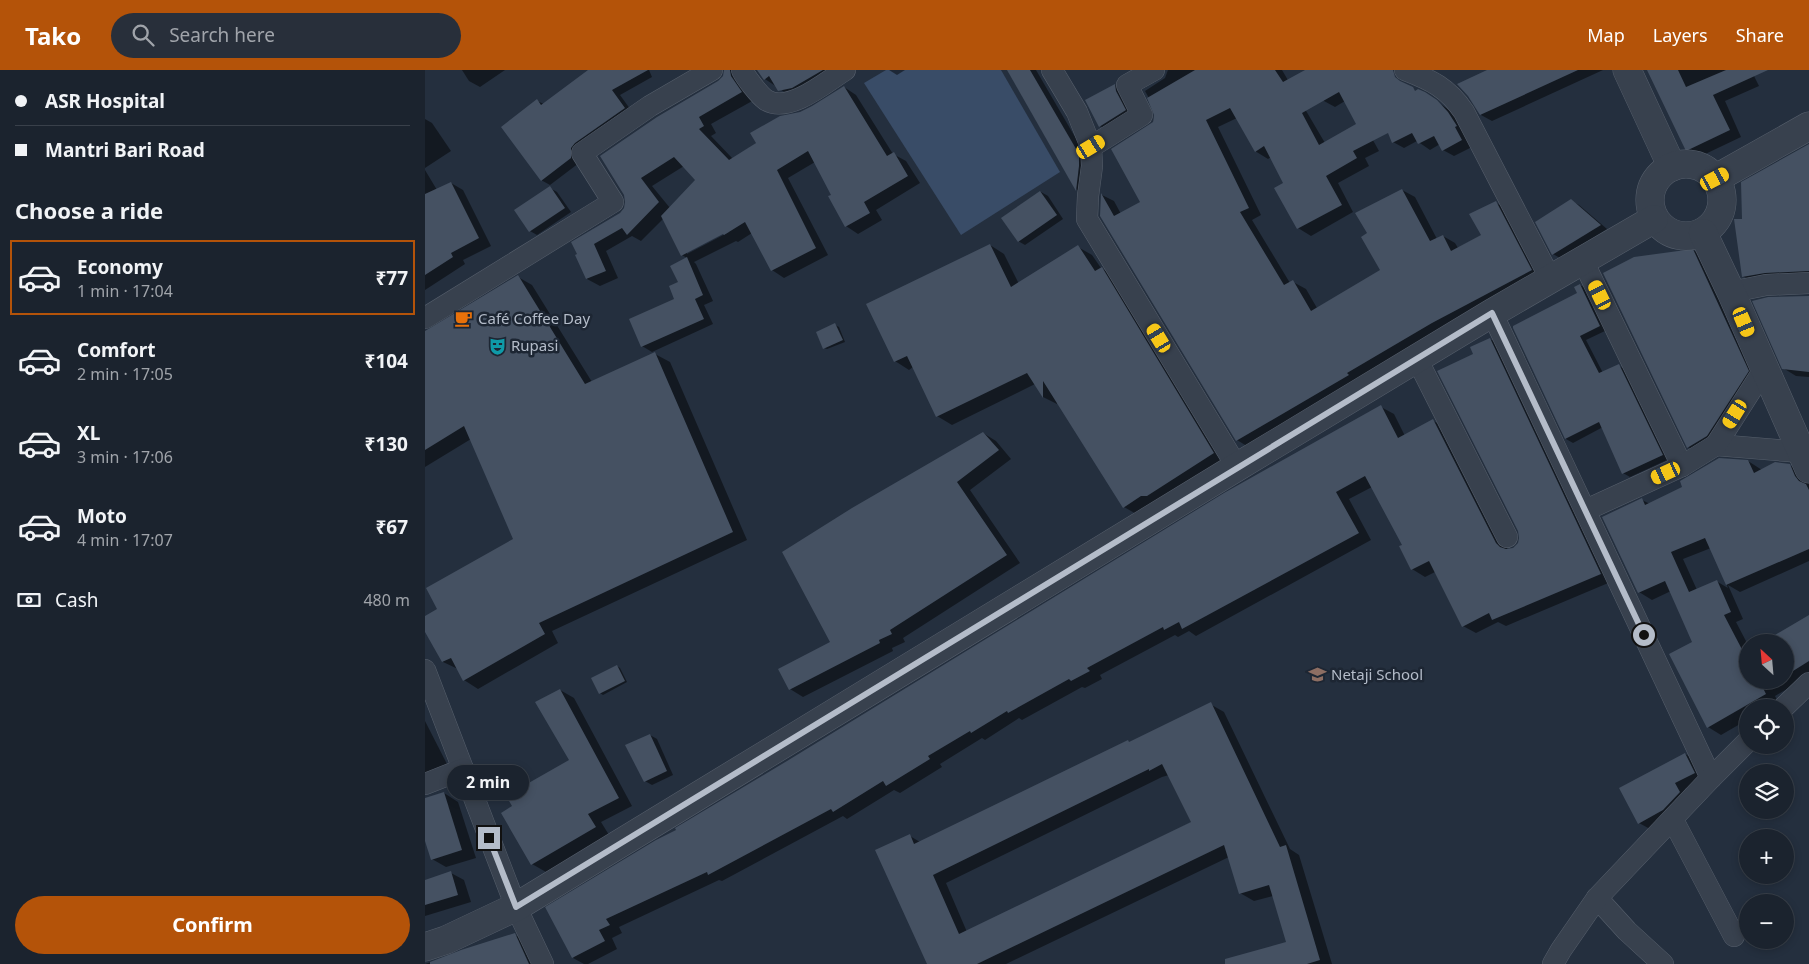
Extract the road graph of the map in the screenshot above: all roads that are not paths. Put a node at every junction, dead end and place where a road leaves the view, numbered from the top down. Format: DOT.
graph roads {
  1 [pos="713,70"];
  2 [pos="741,70"];
  3 [pos="845,70"];
  4 [pos="1052,70"];
  5 [pos="1154,70"];
  6 [pos="1405,70"];
  7 [pos="1627,70"];
  8 [pos="1809,126"];
  9 [pos="1091,147"];
  10 [pos="1672,168"];
  11 [pos="1715,179"];
  12 [pos="1654,219"];
  13 [pos="1703,233"];
  14 [pos="1583,261"];
  15 [pos="1551,280"];
  16 [pos="1809,283"];
  17 [pos="1731,292"];
  18 [pos="1492,313"];
  19 [pos="425,318"];
  20 [pos="1417,359"];
  21 [pos="1765,368"];
  22 [pos="1716,445"];
  23 [pos="1805,460"];
  24 [pos="1682,466"];
  25 [pos="1237,467"];
  26 [pos="1586,510"];
  27 [pos="1507,537"];
  28 [pos="425,670"];
  29 [pos="1809,684"];
  30 [pos="1793,699"];
  31 [pos="1739,750"];
  32 [pos="463,768"];
  33 [pos="1711,778"];
  34 [pos="425,784"];
  35 [pos="1673,820"];
  36 [pos="1597,898"];
  37 [pos="516,907"];
  38 [pos="1734,936"];
  39 [pos="425,947"];
  40 [pos="543,964"];
  41 [pos="1553,964"];
  42 [pos="1663,964"];
  1 -- 19 [label="street"];
  2 -- 3 [label="street"];
  4 -- 9 [label="street"];
  5 -- 9 [label="street"];
  6 -- 15 [label="street"];
  7 -- 10 [label="street"];
  8 -- 11 [label="street"];
  9 -- 25 [label="street"];
  10 -- 11 [label="street"];
  10 -- 12 [label="street"];
  11 -- 13 [label="street"];
  12 -- 13 [label="street"];
  12 -- 14 [label="street"];
  13 -- 17 [label="street"];
  14 -- 15 [label="street"];
  14 -- 24 [label="street"];
  15 -- 18 [label="street"];
  16 -- 17 [label="street"];
  17 -- 21 [label="street"];
  18 -- 20 [label="street"];
  18 -- 26 [label="street"];
  20 -- 25 [label="street"];
  20 -- 27 [label="street"];
  21 -- 22 [label="street"];
  21 -- 23 [label="street"];
  22 -- 23 [label="street"];
  22 -- 24 [label="street"];
  24 -- 26 [label="street"];
  25 -- 37 [label="street"];
  26 -- 33 [label="street"];
  28 -- 32 [label="street"];
  29 -- 30 [label="street"];
  31 -- 33 [label="street"];
  32 -- 34 [label="street"];
  32 -- 37 [label="street"];
  33 -- 35 [label="street"];
  35 -- 36 [label="street"];
  35 -- 38 [label="street"];
  36 -- 41 [label="street"];
  36 -- 42 [label="street"];
  37 -- 39 [label="street"];
  37 -- 40 [label="street"];
}
